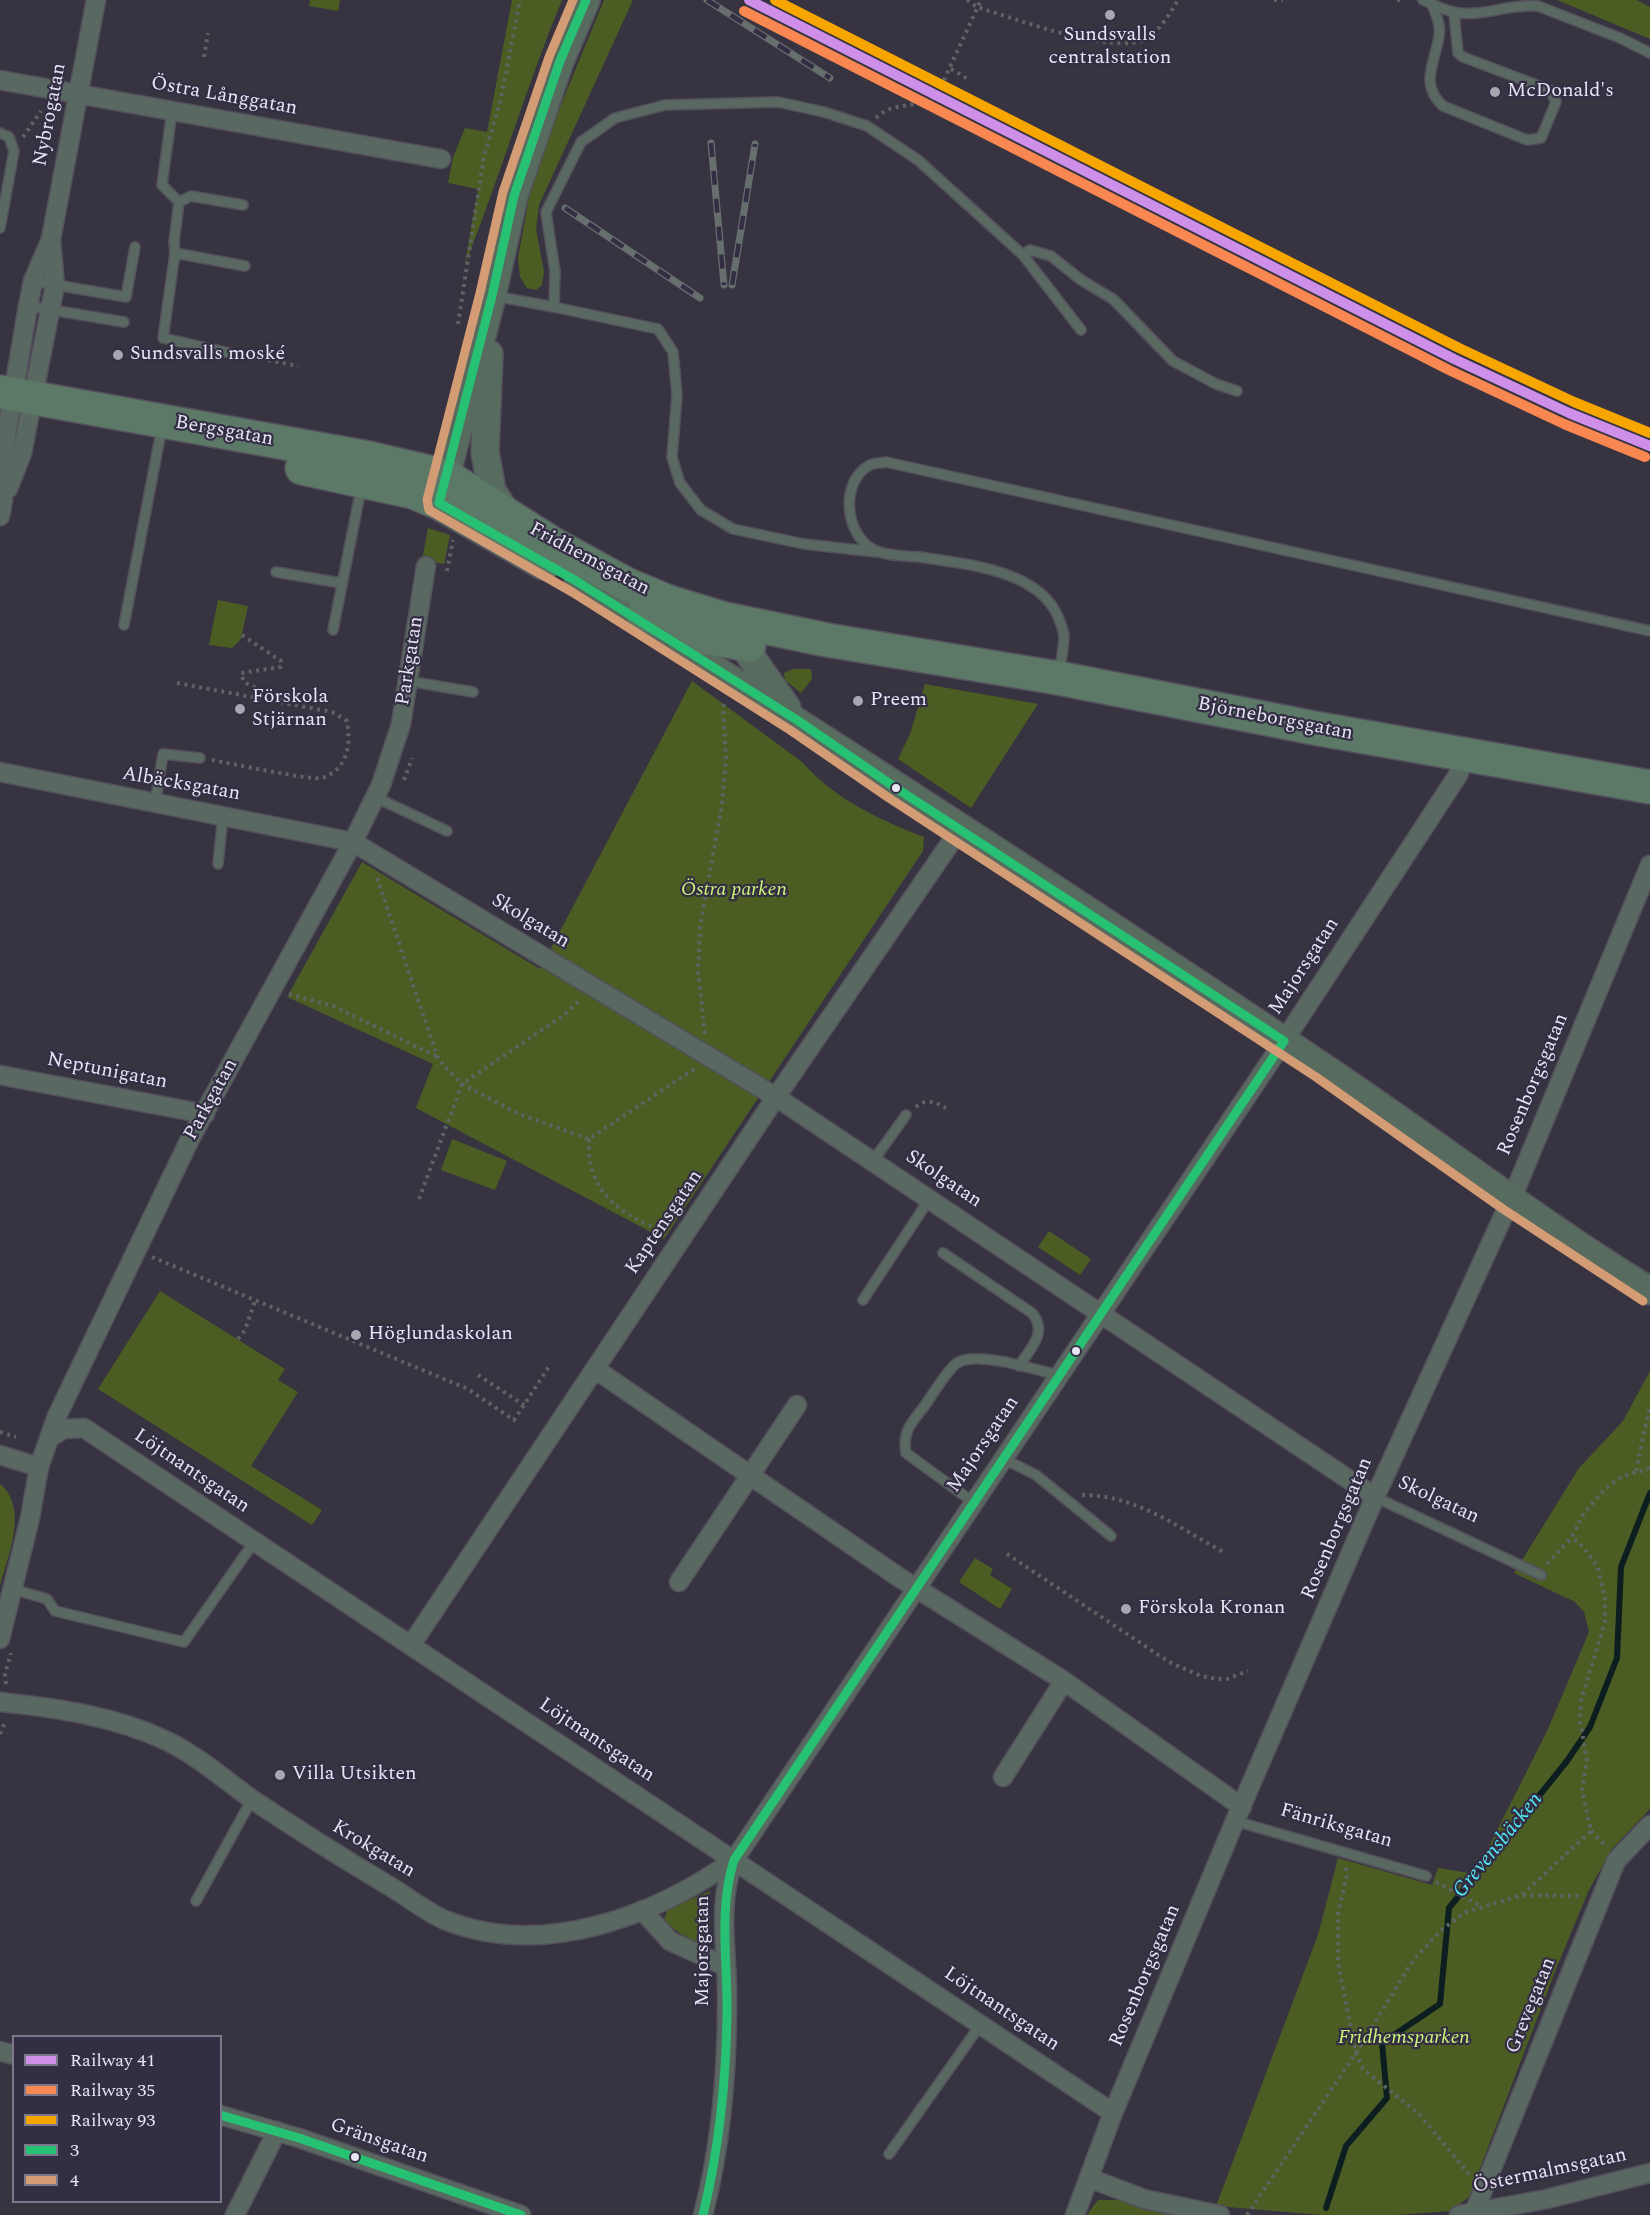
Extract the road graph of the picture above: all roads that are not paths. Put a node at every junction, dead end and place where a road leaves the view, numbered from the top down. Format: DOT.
graph roads {
  1 [pos="96,0"];
  2 [pos="586,0"];
  3 [pos="1423,0"];
  4 [pos="1432,4"];
  5 [pos="1454,13"];
  6 [pos="1650,53"];
  7 [pos="0,80"];
  8 [pos="78,95"];
  9 [pos="172,111"];
  10 [pos="0,133"];
  11 [pos="441,159"];
  12 [pos="179,202"];
  13 [pos="243,205"];
  14 [pos="0,228"];
  15 [pos="51,239"];
  16 [pos="135,247"];
  17 [pos="176,253"];
  18 [pos="1023,255"];
  19 [pos="245,266"];
  20 [pos="33,281"];
  21 [pos="55,285"];
  22 [pos="492,296"];
  23 [pos="28,306"];
  24 [pos="554,307"];
  25 [pos="50,311"];
  26 [pos="124,322"];
  27 [pos="1081,330"];
  28 [pos="234,354"];
  29 [pos="1237,390"];
  30 [pos="14,405"];
  31 [pos="161,431"];
  32 [pos="484,452"];
  33 [pos="441,490"];
  34 [pos="360,494"];
  35 [pos="1,505"];
  36 [pos="508,515"];
  37 [pos="878,552"];
  38 [pos="426,566"];
  39 [pos="276,572"];
  40 [pos="578,582"];
  41 [pos="341,584"];
  42 [pos="124,625"];
  43 [pos="333,630"];
  44 [pos="1650,631"];
  45 [pos="722,633"];
  46 [pos="1058,678"];
  47 [pos="408,681"];
  48 [pos="473,692"];
  49 [pos="797,720"];
  50 [pos="1465,755"];
  51 [pos="200,758"];
  52 [pos="0,772"];
  53 [pos="1650,787"];
  54 [pos="375,797"];
  55 [pos="155,804"];
  56 [pos="223,816"];
  57 [pos="960,829"];
  58 [pos="447,831"];
  59 [pos="353,842"];
  60 [pos="218,864"];
  61 [pos="1650,865"];
  62 [pos="1284,1041"];
  63 [pos="0,1075"];
  64 [pos="776,1097"];
  65 [pos="205,1114"];
  66 [pos="906,1115"];
  67 [pos="873,1161"];
  68 [pos="930,1198"];
  69 [pos="1510,1199"];
  70 [pos="943,1253"];
  71 [pos="1650,1291"];
  72 [pos="863,1300"];
  73 [pos="1099,1313"];
  74 [pos="1020,1366"];
  75 [pos="595,1369"];
  76 [pos="1058,1375"];
  77 [pos="797,1405"];
  78 [pos="49,1438"];
  79 [pos="0,1455"];
  80 [pos="1004,1459"];
  81 [pos="39,1467"];
  82 [pos="750,1477"];
  83 [pos="1376,1497"];
  84 [pos="973,1502"];
  85 [pos="1112,1536"];
  86 [pos="254,1542"];
  87 [pos="1541,1575"];
  88 [pos="679,1582"];
  89 [pos="917,1589"];
  90 [pos="12,1590"];
  91 [pos="6,1645"];
  92 [pos="411,1645"];
  93 [pos="1064,1681"];
  94 [pos="9,1703"];
  95 [pos="1003,1777"];
  96 [pos="252,1799"];
  97 [pos="1239,1814"];
  98 [pos="1650,1825"];
  99 [pos="734,1860"];
  100 [pos="1426,1876"];
  101 [pos="195,1901"];
  102 [pos="642,1910"];
  103 [pos="725,1966"];
  104 [pos="981,2025"];
  105 [pos="1113,2113"];
  106 [pos="222,2116"];
  107 [pos="277,2131"];
  108 [pos="889,2154"];
  109 [pos="1650,2173"];
  110 [pos="1089,2178"];
  111 [pos="470,2207"];
  112 [pos="1506,2211"];
  113 [pos="1469,2214"];
  114 [pos="235,2215"];
  115 [pos="521,2215"];
  116 [pos="703,2215"];
  117 [pos="1075,2215"];
  118 [pos="1220,2215"];
  1 -- 8 [label="street, Nybrogatan"];
  2 -- 22 [label="street"];
  3 -- 4 [label="lane"];
  4 -- 5 [label="lane"];
  4 -- 5 [label="lane"];
  5 -- 6 [label="lane"];
  7 -- 8 [label="street, Östra Långgatan"];
  8 -- 9 [label="street, Östra Långgatan"];
  8 -- 15 [label="street, Nybrogatan"];
  9 -- 11 [label="street, Östra Långgatan"];
  9 -- 12 [label="lane"];
  10 -- 14 [label="lane"];
  12 -- 13 [label="lane"];
  12 -- 17 [label="lane"];
  15 -- 20 [label="street, Nybrogatan"];
  15 -- 21 [label="street, Nybrogatan"];
  16 -- 21 [label="lane"];
  17 -- 19 [label="lane"];
  17 -- 28 [label="lane"];
  18 -- 24 [label="lane"];
  18 -- 27 [label="lane"];
  18 -- 29 [label="lane"];
  20 -- 21 [label="lane"];
  20 -- 23 [label="street, Nybrogatan"];
  21 -- 25 [label="street, Nybrogatan"];
  22 -- 24 [label="lane"];
  22 -- 32 [label="street"];
  22 -- 33 [label="street"];
  23 -- 25 [label="lane"];
  23 -- 30 [label="street, Nybrogatan"];
  24 -- 37 [label="lane"];
  25 -- 26 [label="lane"];
  25 -- 30 [label="street, Nybrogatan"];
  30 -- 31 [label="highway, Bergsgatan"];
  30 -- 35 [label="street, Nybrogatan"];
  31 -- 33 [label="highway, Bergsgatan"];
  31 -- 42 [label="lane"];
  32 -- 33 [label="street"];
  32 -- 36 [label="street"];
  33 -- 36 [label="highway, Fridhemsgatan"];
  33 -- 40 [label="highway, Fridhemsgatan"];
  34 -- 41 [label="lane"];
  36 -- 45 [label="highway, Fridhemsgatan"];
  37 -- 44 [label="lane"];
  37 -- 46 [label="lane"];
  38 -- 47 [label="street, Parkgatan"];
  39 -- 41 [label="lane"];
  40 -- 45 [label="highway, Fridhemsgatan"];
  40 -- 49 [label="street, Fridhemsgatan"];
  41 -- 43 [label="lane"];
  45 -- 46 [label="highway, Björneborgsgatan"];
  45 -- 49 [label="street, Fridhemsgatan"];
  46 -- 50 [label="highway, Björneborgsgatan"];
  47 -- 48 [label="lane"];
  47 -- 54 [label="street, Parkgatan"];
  49 -- 57 [label="street, Fridhemsgatan"];
  50 -- 53 [label="highway, Björneborgsgatan"];
  50 -- 62 [label="street, Majorsgatan"];
  51 -- 55 [label="lane"];
  52 -- 55 [label="street, Albäcksgatan"];
  54 -- 58 [label="lane"];
  54 -- 59 [label="street, Parkgatan"];
  55 -- 56 [label="street, Albäcksgatan"];
  56 -- 59 [label="street, Albäcksgatan"];
  56 -- 60 [label="lane"];
  57 -- 62 [label="street, Fridhemsgatan"];
  57 -- 64 [label="street, Kaptensgatan"];
  59 -- 64 [label="street, Skolgatan"];
  59 -- 65 [label="street, Parkgatan"];
  61 -- 69 [label="street, Rosenborgsgatan"];
  62 -- 69 [label="street, Fridhemsgatan"];
  62 -- 73 [label="street, Majorsgatan"];
  63 -- 65 [label="street, Neptunigatan"];
  64 -- 67 [label="street, Skolgatan"];
  64 -- 75 [label="street, Kaptensgatan"];
  65 -- 78 [label="street, Parkgatan"];
  66 -- 67 [label="lane"];
  67 -- 68 [label="street, Skolgatan"];
  68 -- 72 [label="lane"];
  68 -- 73 [label="street, Skolgatan"];
  69 -- 71 [label="street, Fridhemsgatan"];
  69 -- 83 [label="street, Rosenborgsgatan"];
  70 -- 74 [label="lane"];
  73 -- 76 [label="street, Majorsgatan"];
  73 -- 83 [label="street, Skolgatan"];
  74 -- 76 [label="lane"];
  74 -- 84 [label="lane"];
  75 -- 82 [label="street, Fänriksgatan"];
  75 -- 92 [label="street, Kaptensgatan"];
  76 -- 80 [label="street, Majorsgatan"];
  77 -- 82 [label="street"];
  78 -- 81 [label="street, Parkgatan"];
  78 -- 86 [label="street, Löjtnantsgatan"];
  79 -- 81 [label="street"];
  80 -- 84 [label="street, Majorsgatan"];
  80 -- 85 [label="lane"];
  81 -- 90 [label="street, Parkgatan"];
  82 -- 88 [label="street"];
  82 -- 89 [label="street, Fänriksgatan"];
  83 -- 87 [label="lane, Skolgatan"];
  83 -- 97 [label="street, Rosenborgsgatan"];
  84 -- 89 [label="street, Majorsgatan"];
  86 -- 90 [label="lane"];
  86 -- 92 [label="street, Löjtnantsgatan"];
  89 -- 93 [label="street, Fänriksgatan"];
  89 -- 99 [label="street, Majorsgatan"];
  90 -- 91 [label="street, Parkgatan"];
  92 -- 99 [label="street, Löjtnantsgatan"];
  93 -- 95 [label="street"];
  93 -- 97 [label="street, Fänriksgatan"];
  94 -- 96 [label="street, Krokgatan"];
  96 -- 101 [label="lane"];
  96 -- 102 [label="street, Krokgatan"];
  97 -- 100 [label="lane, Fänriksgatan"];
  97 -- 105 [label="street, Rosenborgsgatan"];
  98 -- 113 [label="street, Grevegatan"];
  99 -- 102 [label="street, Krokgatan"];
  99 -- 103 [label="street, Majorsgatan"];
  99 -- 104 [label="street, Löjtnantsgatan"];
  102 -- 103 [label="street"];
  103 -- 116 [label="street, Majorsgatan"];
  104 -- 105 [label="street, Löjtnantsgatan"];
  104 -- 108 [label="lane"];
  105 -- 110 [label="street, Rosenborgsgatan"];
  106 -- 107 [label="street, Gränsgatan"];
  107 -- 111 [label="street, Gränsgatan"];
  107 -- 114 [label="street"];
  109 -- 112 [label="street, Östermalmsgatan"];
  110 -- 117 [label="street, Rosenborgsgatan"];
  110 -- 118 [label="street"];
  111 -- 115 [label="street, Gränsgatan"];
  112 -- 113 [label="street, Östermalmsgatan"];
}
